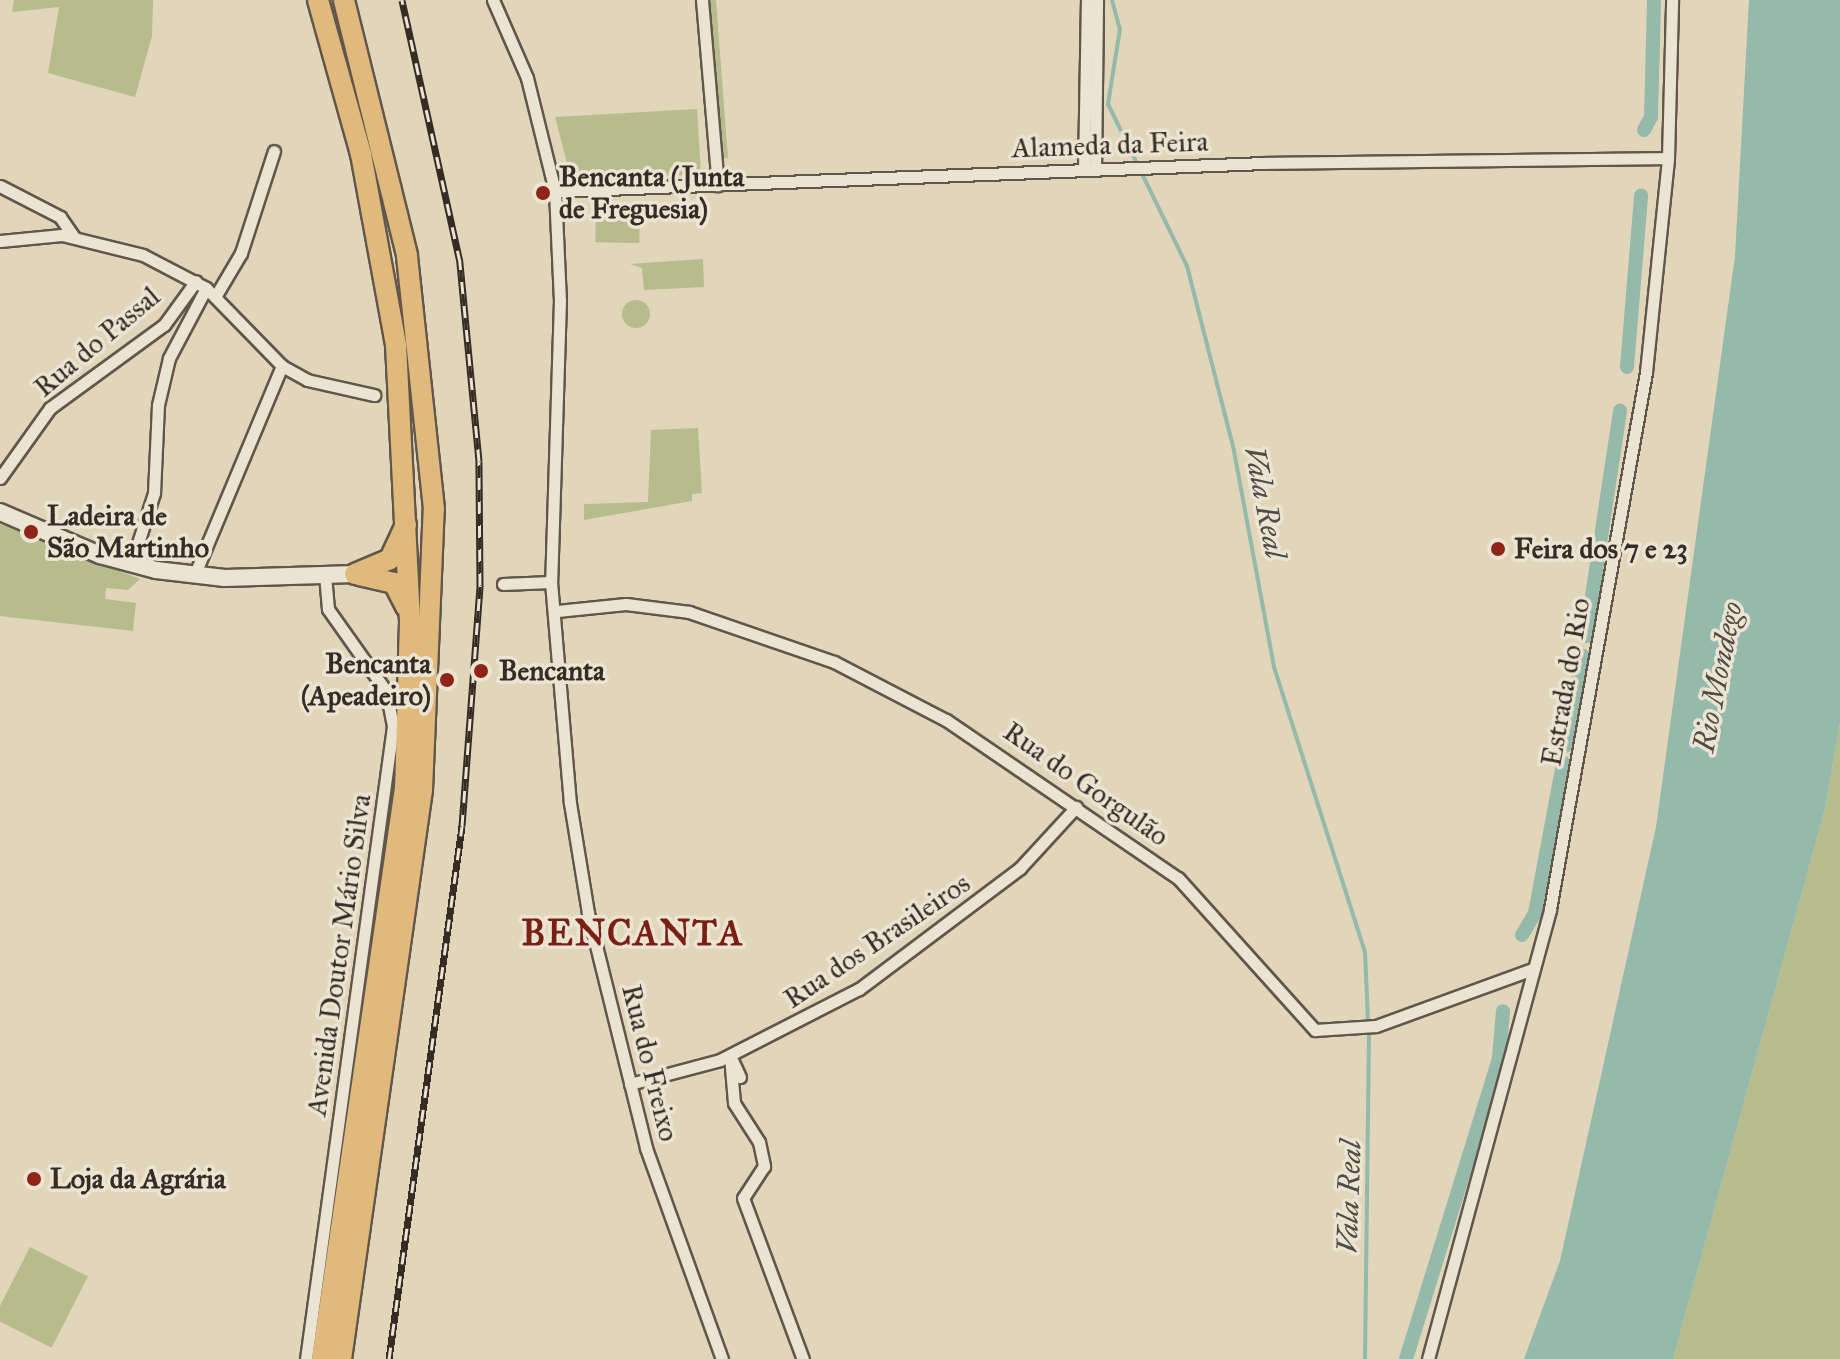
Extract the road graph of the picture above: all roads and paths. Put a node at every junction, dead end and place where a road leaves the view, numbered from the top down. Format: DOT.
graph roads {
  1 [pos="318,0"];
  2 [pos="344,0"];
  3 [pos="493,0"];
  4 [pos="702,0"];
  5 [pos="1087,0"];
  6 [pos="1097,0"];
  7 [pos="1672,0"];
  8 [pos="274,151"];
  9 [pos="1668,158"];
  10 [pos="1089,170"];
  11 [pos="718,185"];
  12 [pos="0,186"];
  13 [pos="555,191"];
  14 [pos="74,237"];
  15 [pos="0,241"];
  16 [pos="201,284"];
  17 [pos="215,297"];
  18 [pos="282,366"];
  19 [pos="374,395"];
  20 [pos="0,478"];
  21 [pos="0,512"];
  22 [pos="409,518"];
  23 [pos="131,565"];
  24 [pos="355,574"];
  25 [pos="325,575"];
  26 [pos="194,576"];
  27 [pos="551,582"];
  28 [pos="503,584"];
  29 [pos="557,611"];
  30 [pos="410,622"];
  31 [pos="1076,807"];
  32 [pos="1533,969"];
  33 [pos="730,1056"];
  34 [pos="740,1077"];
  35 [pos="630,1084"];
  36 [pos="306,1359"];
  37 [pos="322,1359"];
  38 [pos="341,1359"];
  39 [pos="722,1359"];
  40 [pos="803,1359"];
  41 [pos="1428,1359"];
  1 -- 22 [label="highway"];
  2 -- 38 [label="highway"];
  3 -- 13 [label="street, Rua do Freixo"];
  4 -- 11 [label="street"];
  5 -- 10 [label="street"];
  6 -- 10 [label="street"];
  7 -- 9 [label="street, Estrada do Rio"];
  8 -- 17 [label="street"];
  9 -- 10 [label="street, Alameda da Feira"];
  9 -- 32 [label="street, Estrada do Rio"];
  10 -- 11 [label="street, Alameda da Feira"];
  11 -- 13 [label="street, Alameda da Feira"];
  12 -- 14 [label="street"];
  13 -- 27 [label="street, Rua do Freixo"];
  14 -- 15 [label="street"];
  14 -- 16 [label="street"];
  16 -- 17 [label="street"];
  16 -- 20 [label="street, Rua do Passal"];
  16 -- 23 [label="street"];
  17 -- 18 [label="street"];
  18 -- 19 [label="street"];
  18 -- 26 [label="street"];
  21 -- 23 [label="street"];
  22 -- 24 [label="highway"];
  22 -- 30 [label="highway"];
  23 -- 26 [label="street"];
  24 -- 25 [label="street"];
  24 -- 30 [label="highway"];
  25 -- 26 [label="street"];
  25 -- 36 [label="street, Avenida Doutor Mário Silva"];
  27 -- 28 [label="street"];
  27 -- 29 [label="street, Rua do Freixo"];
  29 -- 31 [label="street, Rua do Gorgulão"];
  29 -- 35 [label="street, Rua do Freixo"];
  30 -- 37 [label="highway"];
  31 -- 32 [label="street, Rua do Gorgulão"];
  31 -- 33 [label="street, Rua dos Brasileiros"];
  32 -- 41 [label="street, Estrada do Rio"];
  33 -- 34 [label="street"];
  33 -- 35 [label="street, Rua dos Brasileiros"];
  33 -- 40 [label="street"];
  35 -- 39 [label="street, Rua do Freixo"];
}
